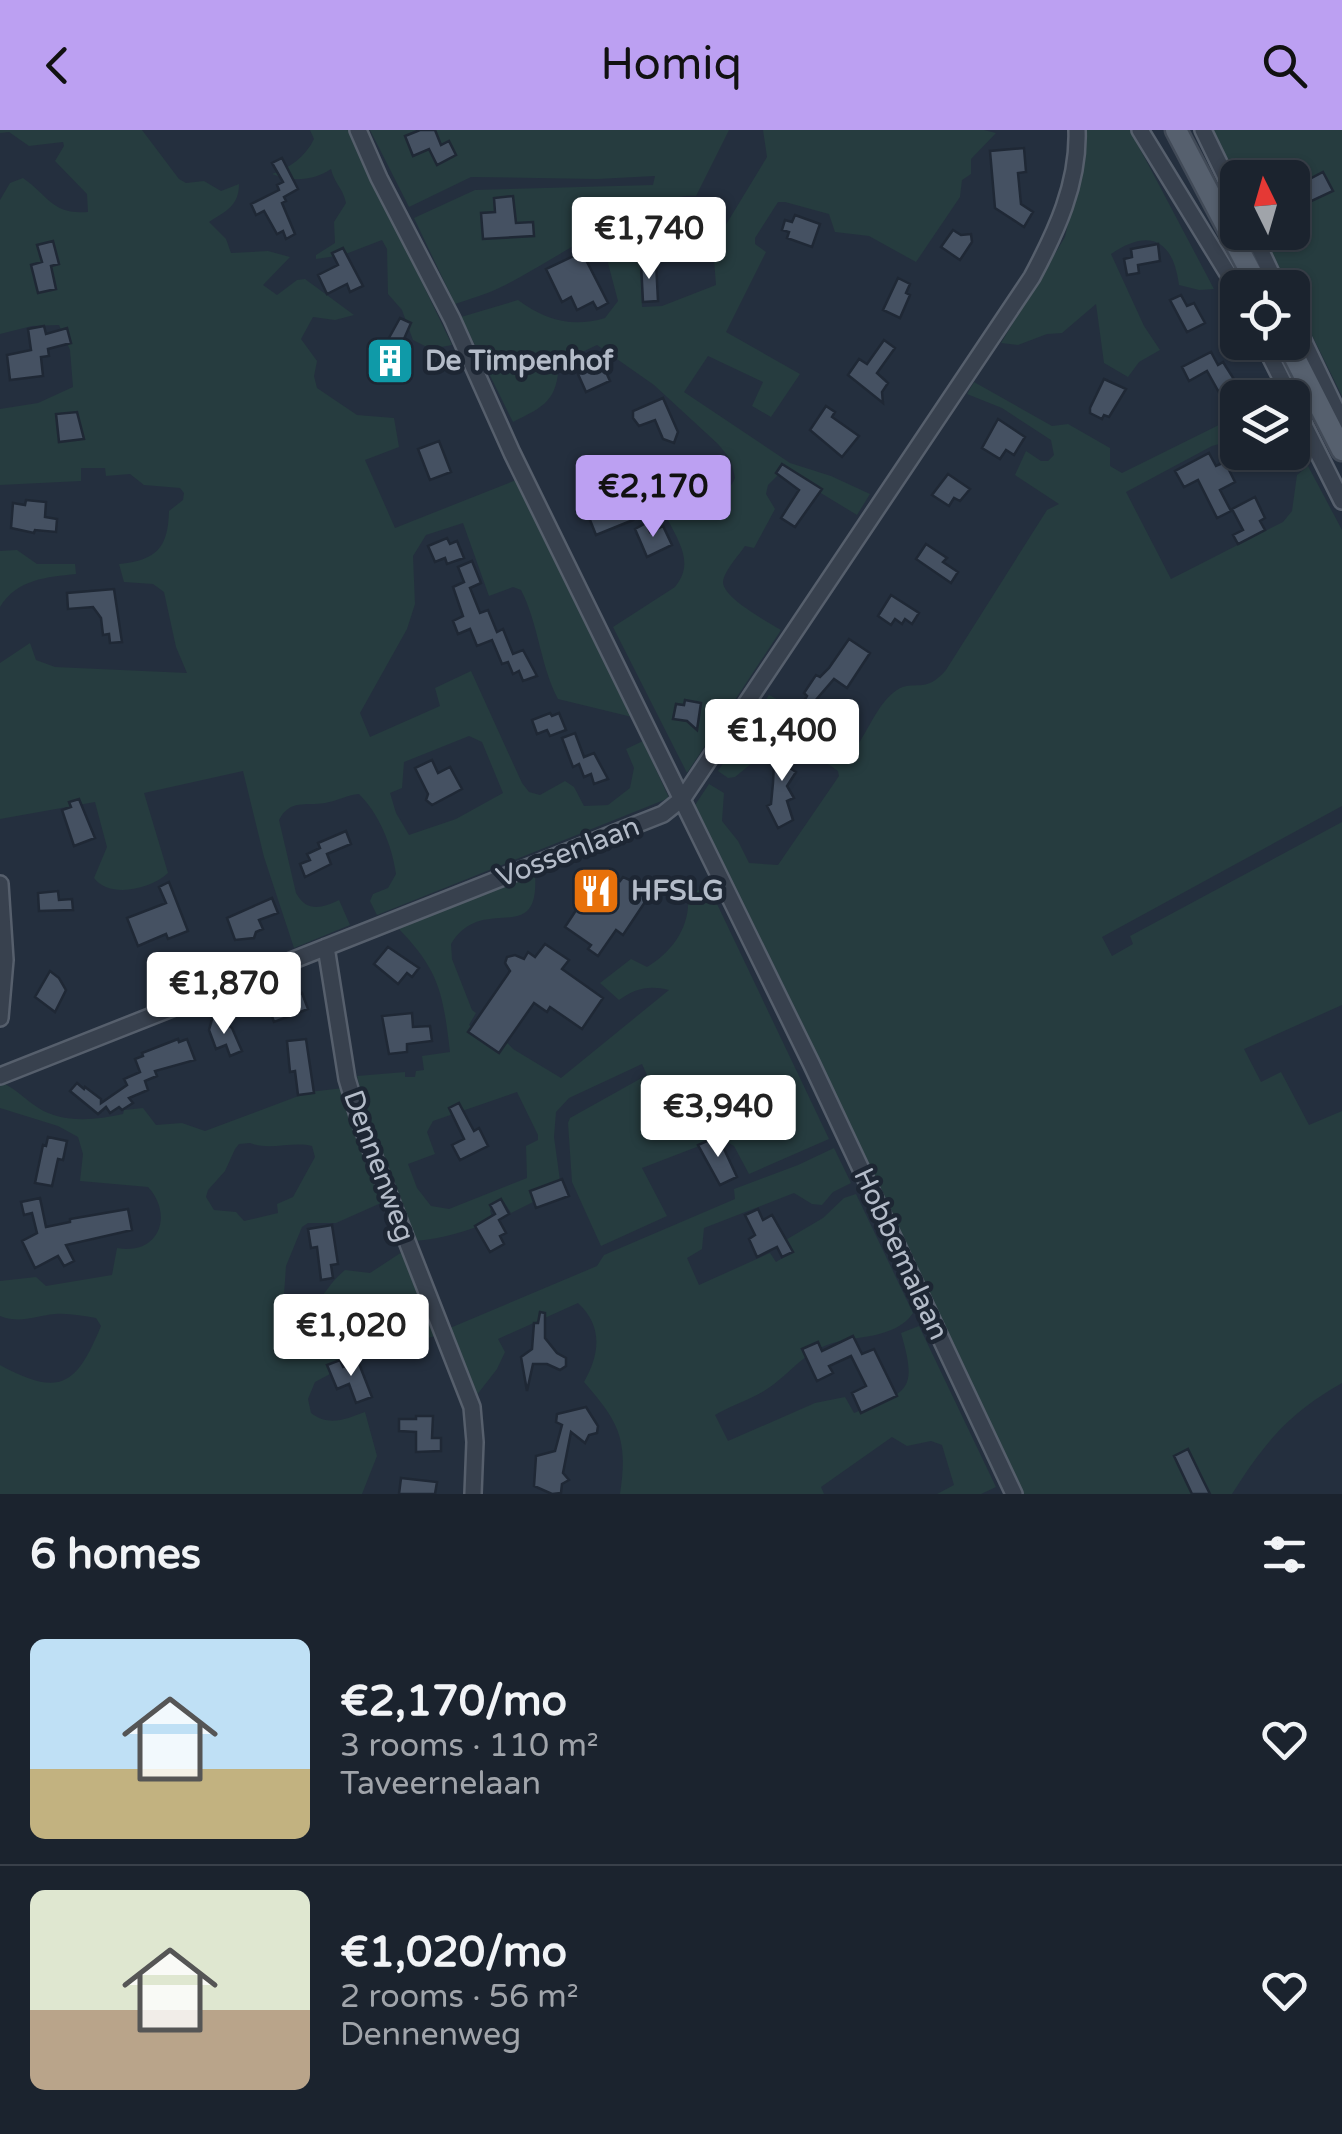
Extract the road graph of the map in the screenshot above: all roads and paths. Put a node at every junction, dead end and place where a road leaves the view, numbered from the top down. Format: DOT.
graph roads {
  1 [pos="358,130"];
  2 [pos="1077,130"];
  3 [pos="1140,130"];
  4 [pos="1176,130"];
  5 [pos="1203,130"];
  6 [pos="1220,165"];
  7 [pos="1226,270"];
  8 [pos="1249,270"];
  9 [pos="1310,355"];
  10 [pos="1296,360"];
  11 [pos="1342,422"];
  12 [pos="1310,437"];
  13 [pos="1342,450"];
  14 [pos="1342,502"];
  15 [pos="684,798"];
  16 [pos="0,884"];
  17 [pos="326,947"];
  18 [pos="0,1018"];
  19 [pos="0,1076"];
  20 [pos="473,1494"];
  21 [pos="1014,1494"];
  1 -- 15 [label="street, Hobbemalaan"];
  2 -- 15 [label="street, Vossenlaan"];
  3 -- 7 [label="street"];
  4 -- 8 [label="main road"];
  5 -- 6 [label="street"];
  9 -- 11 [label="street"];
  10 -- 13 [label="main road"];
  12 -- 14 [label="street"];
  15 -- 17 [label="street, Vossenlaan"];
  15 -- 21 [label="street, Hobbemalaan"];
  16 -- 18 [label="street"];
  17 -- 19 [label="street, Vossenlaan"];
  17 -- 20 [label="street, Dennenweg"];
}
